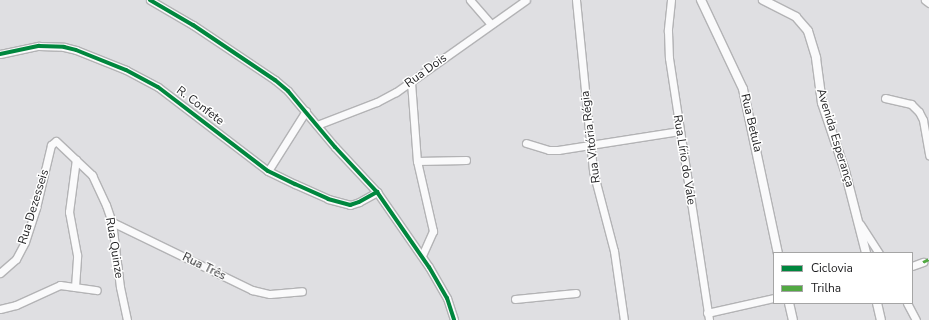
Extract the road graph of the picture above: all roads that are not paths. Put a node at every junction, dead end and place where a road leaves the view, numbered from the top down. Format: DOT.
graph roads {
  1 [pos="150,0"];
  2 [pos="470,0"];
  3 [pos="526,0"];
  4 [pos="576,0"];
  5 [pos="671,0"];
  6 [pos="701,0"];
  7 [pos="763,0"];
  8 [pos="925,0"];
  9 [pos="929,3"];
  10 [pos="491,24"];
  11 [pos="0,54"];
  12 [pos="411,82"];
  13 [pos="885,98"];
  14 [pos="306,111"];
  15 [pos="317,125"];
  16 [pos="680,131"];
  17 [pos="526,143"];
  18 [pos="60,144"];
  19 [pos="590,144"];
  20 [pos="929,155"];
  21 [pos="76,159"];
  22 [pos="466,160"];
  23 [pos="417,162"];
  24 [pos="268,170"];
  25 [pos="377,192"];
  26 [pos="112,222"];
  27 [pos="860,224"];
  28 [pos="778,252"];
  29 [pos="866,252"];
  30 [pos="878,252"];
  31 [pos="422,256"];
  32 [pos="923,262"];
  33 [pos="913,266"];
  34 [pos="0,273"];
  35 [pos="75,286"];
  36 [pos="97,290"];
  37 [pos="302,291"];
  38 [pos="576,293"];
  39 [pos="773,298"];
  40 [pos="515,299"];
  41 [pos="789,304"];
  42 [pos="877,304"];
  43 [pos="908,304"];
  44 [pos="0,309"];
  45 [pos="707,318"];
  46 [pos="127,320"];
  47 [pos="454,320"];
  48 [pos="624,320"];
  49 [pos="793,320"];
  50 [pos="881,320"];
  51 [pos="916,320"];
  1 -- 14 [label="street"];
  2 -- 10 [label="street"];
  3 -- 10 [label="street, Rua Dois"];
  4 -- 19 [label="street, Rua Vitória Régia"];
  5 -- 16 [label="street, Rua Lírio do Vale"];
  6 -- 28 [label="street, Rua Betula"];
  7 -- 27 [label="street, Avenida Esperança"];
  8 -- 9 [label="street"];
  10 -- 12 [label="street, Rua Dois"];
  11 -- 24 [label="street, R. Confete"];
  12 -- 15 [label="street, Rua Dois"];
  12 -- 23 [label="street"];
  13 -- 20 [label="street"];
  14 -- 15 [label="street"];
  14 -- 24 [label="street"];
  15 -- 25 [label="street"];
  16 -- 19 [label="street"];
  16 -- 45 [label="street, Rua Lírio do Vale"];
  17 -- 19 [label="street"];
  18 -- 21 [label="street, Rua Quinze"];
  18 -- 34 [label="street, Rua Dezesseis"];
  19 -- 48 [label="street, Rua Vitória Régia"];
  21 -- 26 [label="street, Rua Quinze"];
  21 -- 35 [label="street"];
  22 -- 23 [label="street"];
  23 -- 31 [label="street"];
  24 -- 25 [label="street, R. Confete"];
  25 -- 31 [label="street"];
  26 -- 37 [label="street, Rua Três"];
  26 -- 46 [label="street, Rua Quinze"];
  27 -- 29 [label="street, Avenida Esperança"];
  27 -- 30 [label="street"];
  31 -- 47 [label="street"];
  32 -- 33 [label="street"];
  35 -- 36 [label="street"];
  35 -- 44 [label="street"];
  38 -- 40 [label="street"];
  39 -- 45 [label="street"];
  41 -- 49 [label="street"];
  42 -- 50 [label="street"];
  43 -- 51 [label="street"];
}
